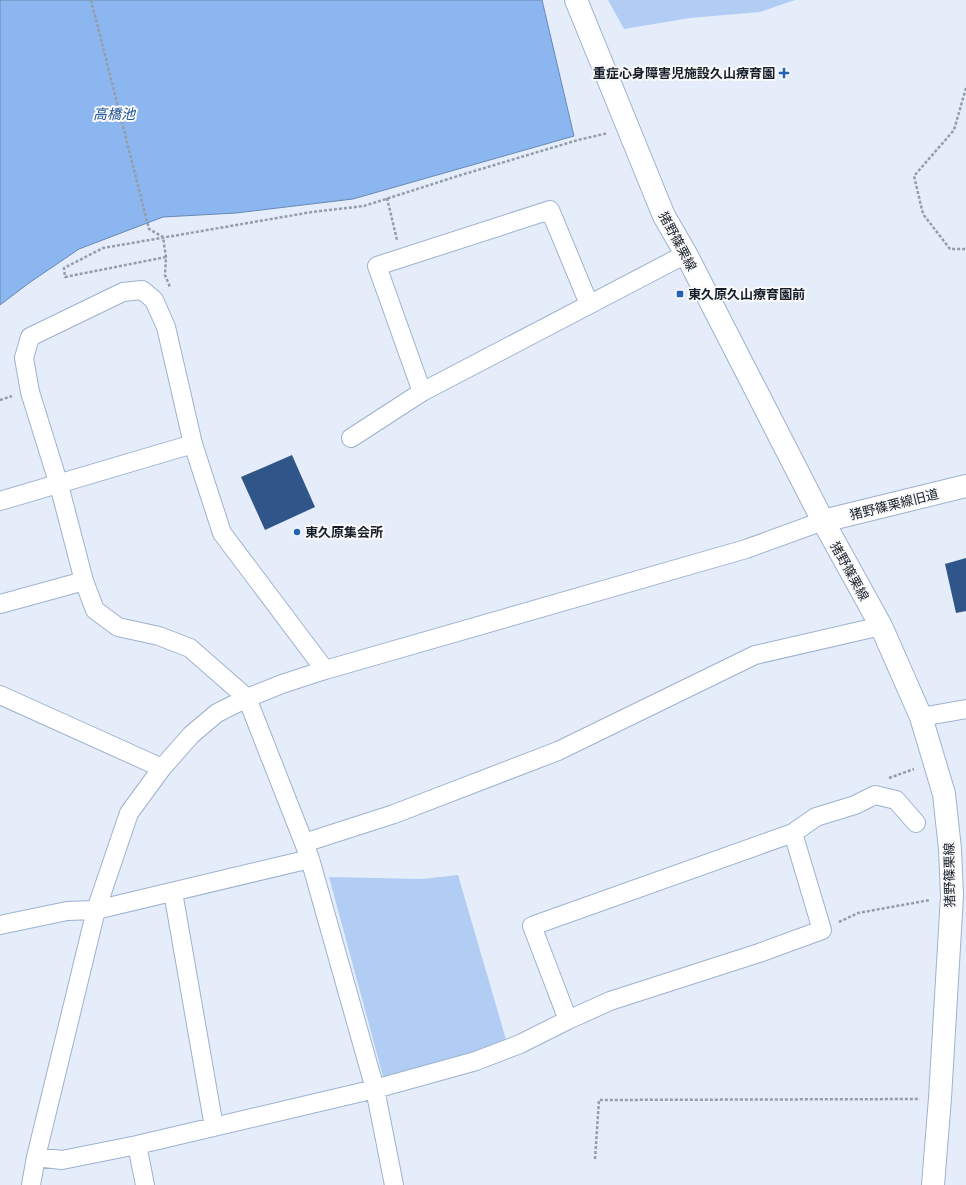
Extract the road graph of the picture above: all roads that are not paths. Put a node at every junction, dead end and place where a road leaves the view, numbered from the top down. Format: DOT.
graph roads {
  1 [pos="576,0"];
  2 [pos="686,254"];
  3 [pos="590,304"];
  4 [pos="422,392"];
  5 [pos="351,438"];
  6 [pos="194,444"];
  7 [pos="59,485"];
  8 [pos="966,486"];
  9 [pos="0,501"];
  10 [pos="823,522"];
  11 [pos="84,581"];
  12 [pos="0,604"];
  13 [pos="880,626"];
  14 [pos="325,670"];
  15 [pos="0,695"];
  16 [pos="247,698"];
  17 [pos="966,709"];
  18 [pos="921,718"];
  19 [pos="162,768"];
  20 [pos="916,823"];
  21 [pos="793,833"];
  22 [pos="307,851"];
  23 [pos="173,892"];
  24 [pos="96,910"];
  25 [pos="0,925"];
  26 [pos="568,1020"];
  27 [pos="375,1089"];
  28 [pos="214,1127"];
  29 [pos="137,1145"];
  30 [pos="36,1157"];
  31 [pos="31,1185"];
  32 [pos="145,1185"];
  33 [pos="394,1185"];
  34 [pos="933,1185"];
  1 -- 2 [label="main road, 猪野篠栗線"];
  2 -- 3 [label="street"];
  2 -- 10 [label="main road, 猪野篠栗線"];
  3 -- 4 [label="street"];
  3 -- 4 [label="street"];
  4 -- 5 [label="street"];
  6 -- 7 [label="street"];
  6 -- 7 [label="street"];
  6 -- 14 [label="street"];
  7 -- 9 [label="street"];
  7 -- 11 [label="street"];
  8 -- 10 [label="main road, 猪野篠栗線旧道"];
  10 -- 13 [label="main road, 猪野篠栗線"];
  10 -- 14 [label="street"];
  11 -- 12 [label="street"];
  11 -- 16 [label="street"];
  13 -- 18 [label="main road, 猪野篠栗線"];
  13 -- 22 [label="street"];
  14 -- 16 [label="street"];
  15 -- 19 [label="street"];
  16 -- 19 [label="street"];
  16 -- 22 [label="street"];
  17 -- 18 [label="street"];
  18 -- 34 [label="main road, 猪野篠栗線"];
  19 -- 24 [label="street"];
  20 -- 21 [label="street"];
  21 -- 26 [label="street"];
  21 -- 26 [label="street"];
  22 -- 23 [label="street"];
  22 -- 27 [label="street"];
  23 -- 24 [label="street"];
  23 -- 28 [label="street"];
  24 -- 25 [label="street"];
  24 -- 30 [label="street"];
  26 -- 27 [label="street"];
  27 -- 28 [label="street"];
  27 -- 33 [label="street"];
  28 -- 29 [label="street"];
  29 -- 30 [label="street"];
  29 -- 32 [label="street"];
  30 -- 31 [label="street"];
}
